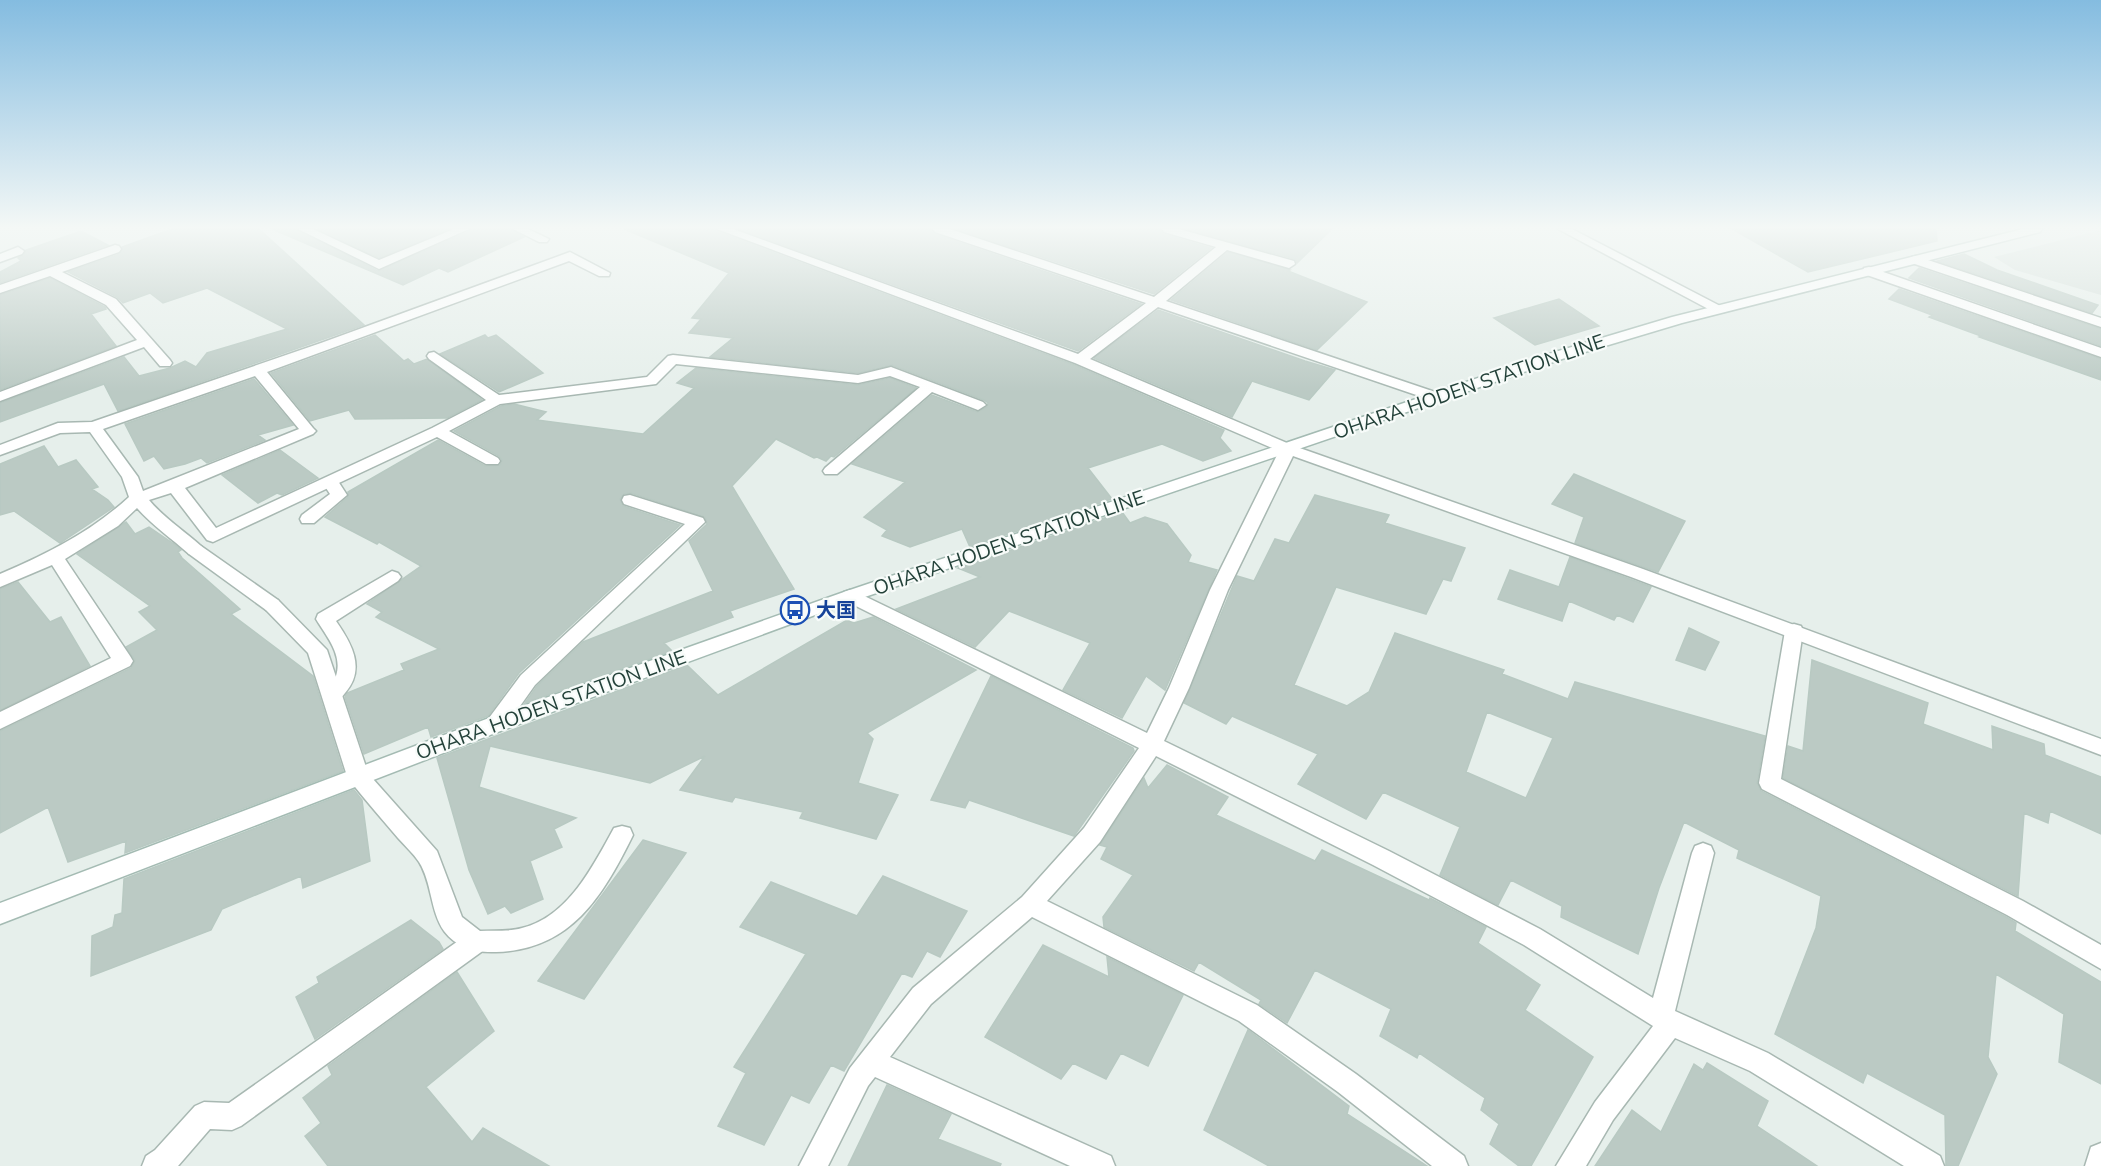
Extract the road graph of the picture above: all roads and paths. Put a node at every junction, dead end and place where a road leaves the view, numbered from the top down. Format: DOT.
graph roads {
  1 [pos="17,283"];
  2 [pos="74,283"];
  3 [pos="483,283"];
  4 [pos="871,283"];
  5 [pos="1105,283"];
  6 [pos="1179,283"];
  7 [pos="1669,283"];
  8 [pos="1820,283"];
  9 [pos="1904,283"];
  10 [pos="1985,283"];
  11 [pos="0,289"];
  12 [pos="1158,301"];
  13 [pos="1719,309"];
  14 [pos="2101,323"];
  15 [pos="146,341"];
  16 [pos="2101,353"];
  17 [pos="434,356"];
  18 [pos="1080,360"];
  19 [pos="165,363"];
  20 [pos="257,369"];
  21 [pos="930,386"];
  22 [pos="0,397"];
  23 [pos="1436,397"];
  24 [pos="496,400"];
  25 [pos="978,405"];
  26 [pos="93,427"];
  27 [pos="437,431"];
  28 [pos="1288,449"];
  29 [pos="0,450"];
  30 [pos="492,461"];
  31 [pos="831,471"];
  32 [pos="330,482"];
  33 [pos="175,486"];
  34 [pos="138,498"];
  35 [pos="630,500"];
  36 [pos="308,519"];
  37 [pos="55,557"];
  38 [pos="392,577"];
  39 [pos="0,581"];
  40 [pos="850,596"];
  41 [pos="1794,631"];
  42 [pos="332,695"];
  43 [pos="0,721"];
  44 [pos="496,724"];
  45 [pos="1152,744"];
  46 [pos="2101,747"];
  47 [pos="358,776"];
  48 [pos="622,835"];
  49 [pos="1703,853"];
  50 [pos="1029,904"];
  51 [pos="0,914"];
  52 [pos="476,942"];
  53 [pos="2101,958"];
  54 [pos="1666,1020"];
  55 [pos="871,1062"];
  56 [pos="2101,1157"];
  57 [pos="162,1164"];
  58 [pos="813,1166"];
  59 [pos="1101,1166"];
  60 [pos="1454,1166"];
  61 [pos="1570,1166"];
  62 [pos="1930,1166"];
  63 [pos="2099,1166"];
  1 -- 11 [label="street"];
  2 -- 15 [label="street"];
  3 -- 20 [label="street"];
  4 -- 18 [label="street"];
  5 -- 12 [label="street"];
  6 -- 12 [label="street"];
  7 -- 13 [label="street"];
  8 -- 13 [label="street, OHARA HODEN STATION LINE"];
  9 -- 16 [label="street"];
  10 -- 14 [label="street"];
  12 -- 18 [label="street"];
  12 -- 23 [label="street"];
  13 -- 23 [label="street, OHARA HODEN STATION LINE"];
  15 -- 19 [label="street"];
  15 -- 22 [label="street"];
  17 -- 24 [label="street"];
  18 -- 28 [label="street"];
  20 -- 26 [label="street"];
  20 -- 33 [label="street"];
  21 -- 24 [label="street"];
  21 -- 25 [label="street"];
  21 -- 31 [label="street"];
  23 -- 28 [label="street, OHARA HODEN STATION LINE"];
  24 -- 27 [label="street"];
  26 -- 29 [label="street"];
  26 -- 34 [label="street"];
  27 -- 30 [label="street"];
  27 -- 32 [label="street"];
  28 -- 40 [label="street, OHARA HODEN STATION LINE"];
  28 -- 41 [label="street"];
  28 -- 45 [label="street"];
  32 -- 33 [label="street"];
  32 -- 36 [label="street"];
  33 -- 34 [label="street"];
  34 -- 37 [label="street"];
  34 -- 42 [label="street"];
  35 -- 44 [label="street"];
  37 -- 39 [label="street"];
  37 -- 43 [label="street"];
  38 -- 42 [label="street"];
  40 -- 44 [label="street, OHARA HODEN STATION LINE"];
  40 -- 45 [label="street"];
  41 -- 46 [label="street"];
  41 -- 53 [label="street"];
  42 -- 47 [label="street"];
  44 -- 47 [label="street, OHARA HODEN STATION LINE"];
  45 -- 50 [label="street"];
  45 -- 54 [label="street"];
  47 -- 51 [label="street, OHARA HODEN STATION LINE"];
  47 -- 52 [label="street"];
  48 -- 52 [label="street"];
  49 -- 54 [label="street"];
  50 -- 55 [label="street"];
  50 -- 60 [label="street"];
  52 -- 57 [label="street"];
  54 -- 61 [label="street"];
  54 -- 62 [label="street"];
  55 -- 58 [label="street"];
  55 -- 59 [label="street"];
  56 -- 63 [label="street"];
}
